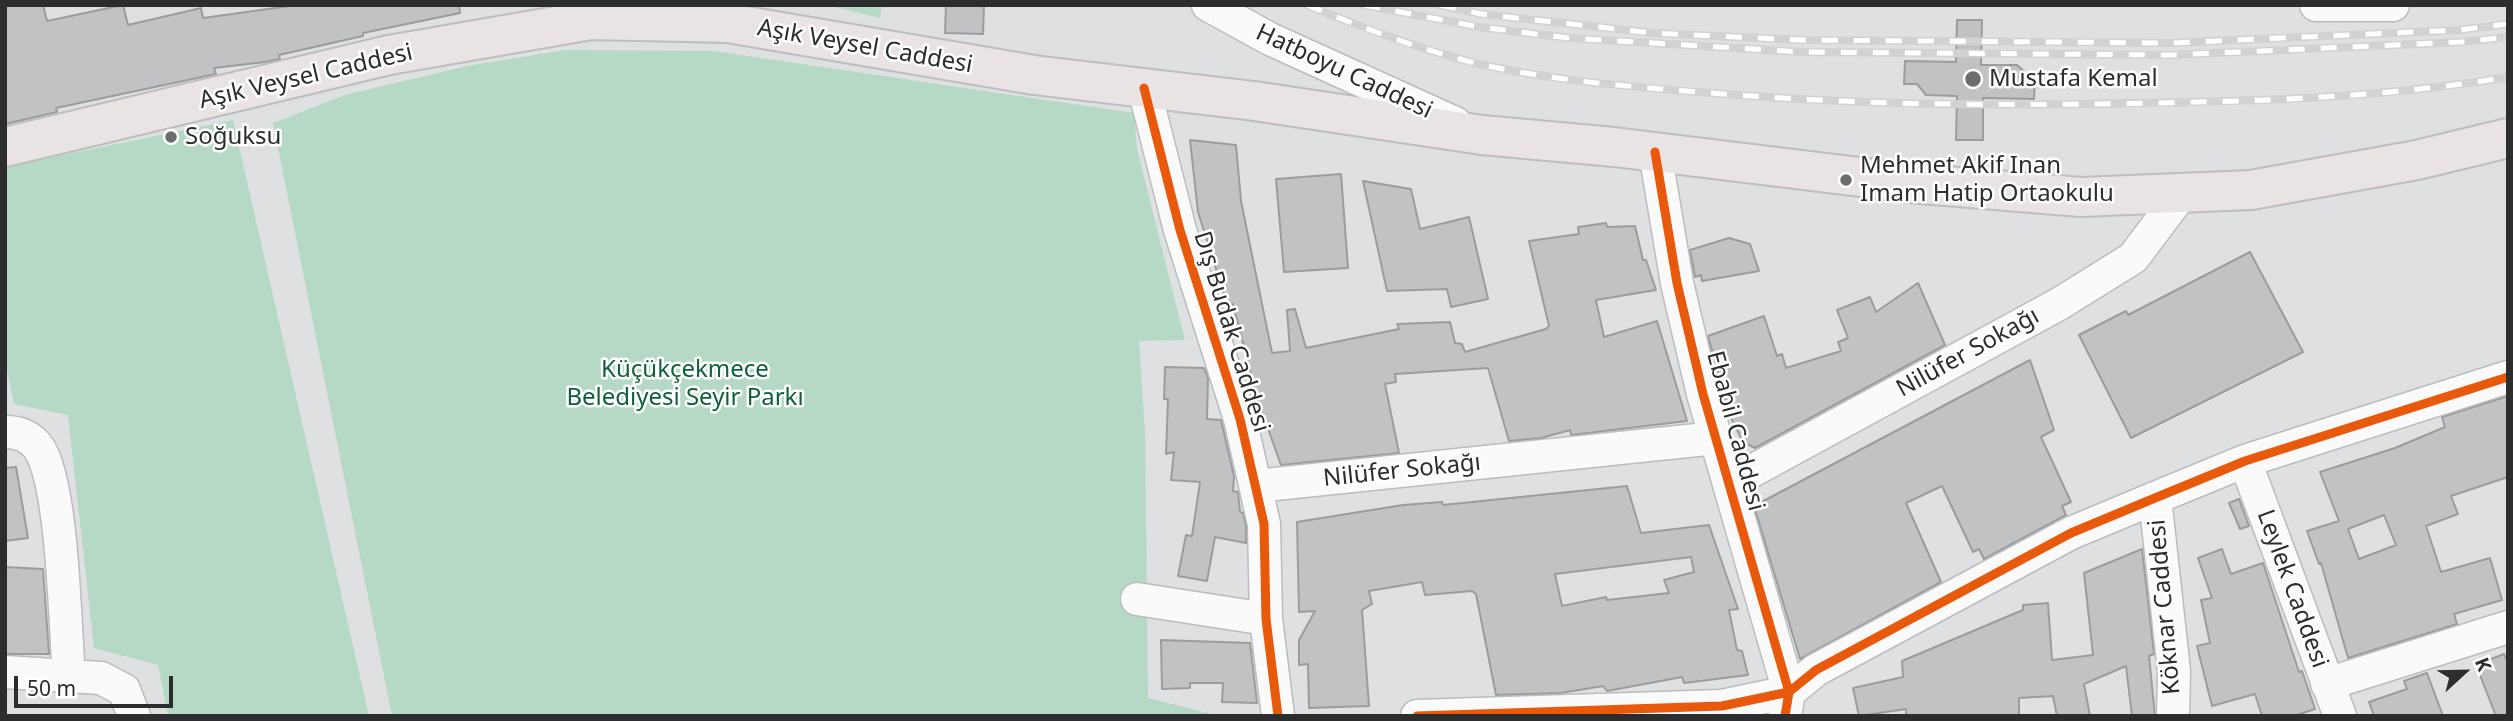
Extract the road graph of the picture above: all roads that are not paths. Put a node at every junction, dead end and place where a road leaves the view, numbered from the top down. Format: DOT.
graph roads {
  1 [pos="1208,5"];
  2 [pos="2316,5"];
  3 [pos="2393,5"];
  4 [pos="564,14"];
  5 [pos="1144,88"];
  6 [pos="1482,135"];
  7 [pos="2508,138"];
  8 [pos="5,147"];
  9 [pos="1655,152"];
  10 [pos="2182,193"];
  11 [pos="2508,377"];
  12 [pos="5,432"];
  13 [pos="1716,438"];
  14 [pos="2245,461"];
  15 [pos="1730,483"];
  16 [pos="1256,486"];
  17 [pos="2155,498"];
  18 [pos="1137,599"];
  19 [pos="1266,619"];
  20 [pos="2508,627"];
  21 [pos="5,672"];
  22 [pos="69,676"];
  23 [pos="2327,684"];
  24 [pos="1787,704"];
  25 [pos="134,716"];
  26 [pos="1278,716"];
  27 [pos="1417,716"];
  28 [pos="2173,716"];
  29 [pos="2340,716"];
  1 -- 6 [label="street, Hatboyu Caddesi"];
  2 -- 3 [label="street"];
  4 -- 5 [label="main road, Aşık Veysel Caddesi"];
  4 -- 8 [label="main road, Aşık Veysel Caddesi"];
  5 -- 6 [label="main road, Aşık Veysel Caddesi"];
  5 -- 16 [label="street, Dış Budak Caddesi"];
  6 -- 9 [label="main road, Aşık Veysel Caddesi"];
  7 -- 10 [label="main road, Aşık Veysel Caddesi"];
  9 -- 10 [label="main road, Aşık Veysel Caddesi"];
  9 -- 13 [label="street, Ebabil Caddesi"];
  10 -- 15 [label="street, Nilüfer Sokağı"];
  11 -- 14 [label="street"];
  12 -- 22 [label="street"];
  13 -- 15 [label="street, Ebabil Caddesi"];
  13 -- 16 [label="street, Nilüfer Sokağı"];
  14 -- 17 [label="street"];
  14 -- 23 [label="street, Leylek Caddesi"];
  15 -- 24 [label="street, Ebabil Caddesi"];
  16 -- 19 [label="street, Dış Budak Caddesi"];
  17 -- 24 [label="street"];
  17 -- 28 [label="street, Köknar Caddesi"];
  18 -- 19 [label="street"];
  19 -- 26 [label="street, Dış Budak Caddesi"];
  20 -- 23 [label="street"];
  21 -- 22 [label="street"];
  22 -- 25 [label="street"];
  23 -- 29 [label="street, Leylek Caddesi"];
  24 -- 27 [label="street"];
}
